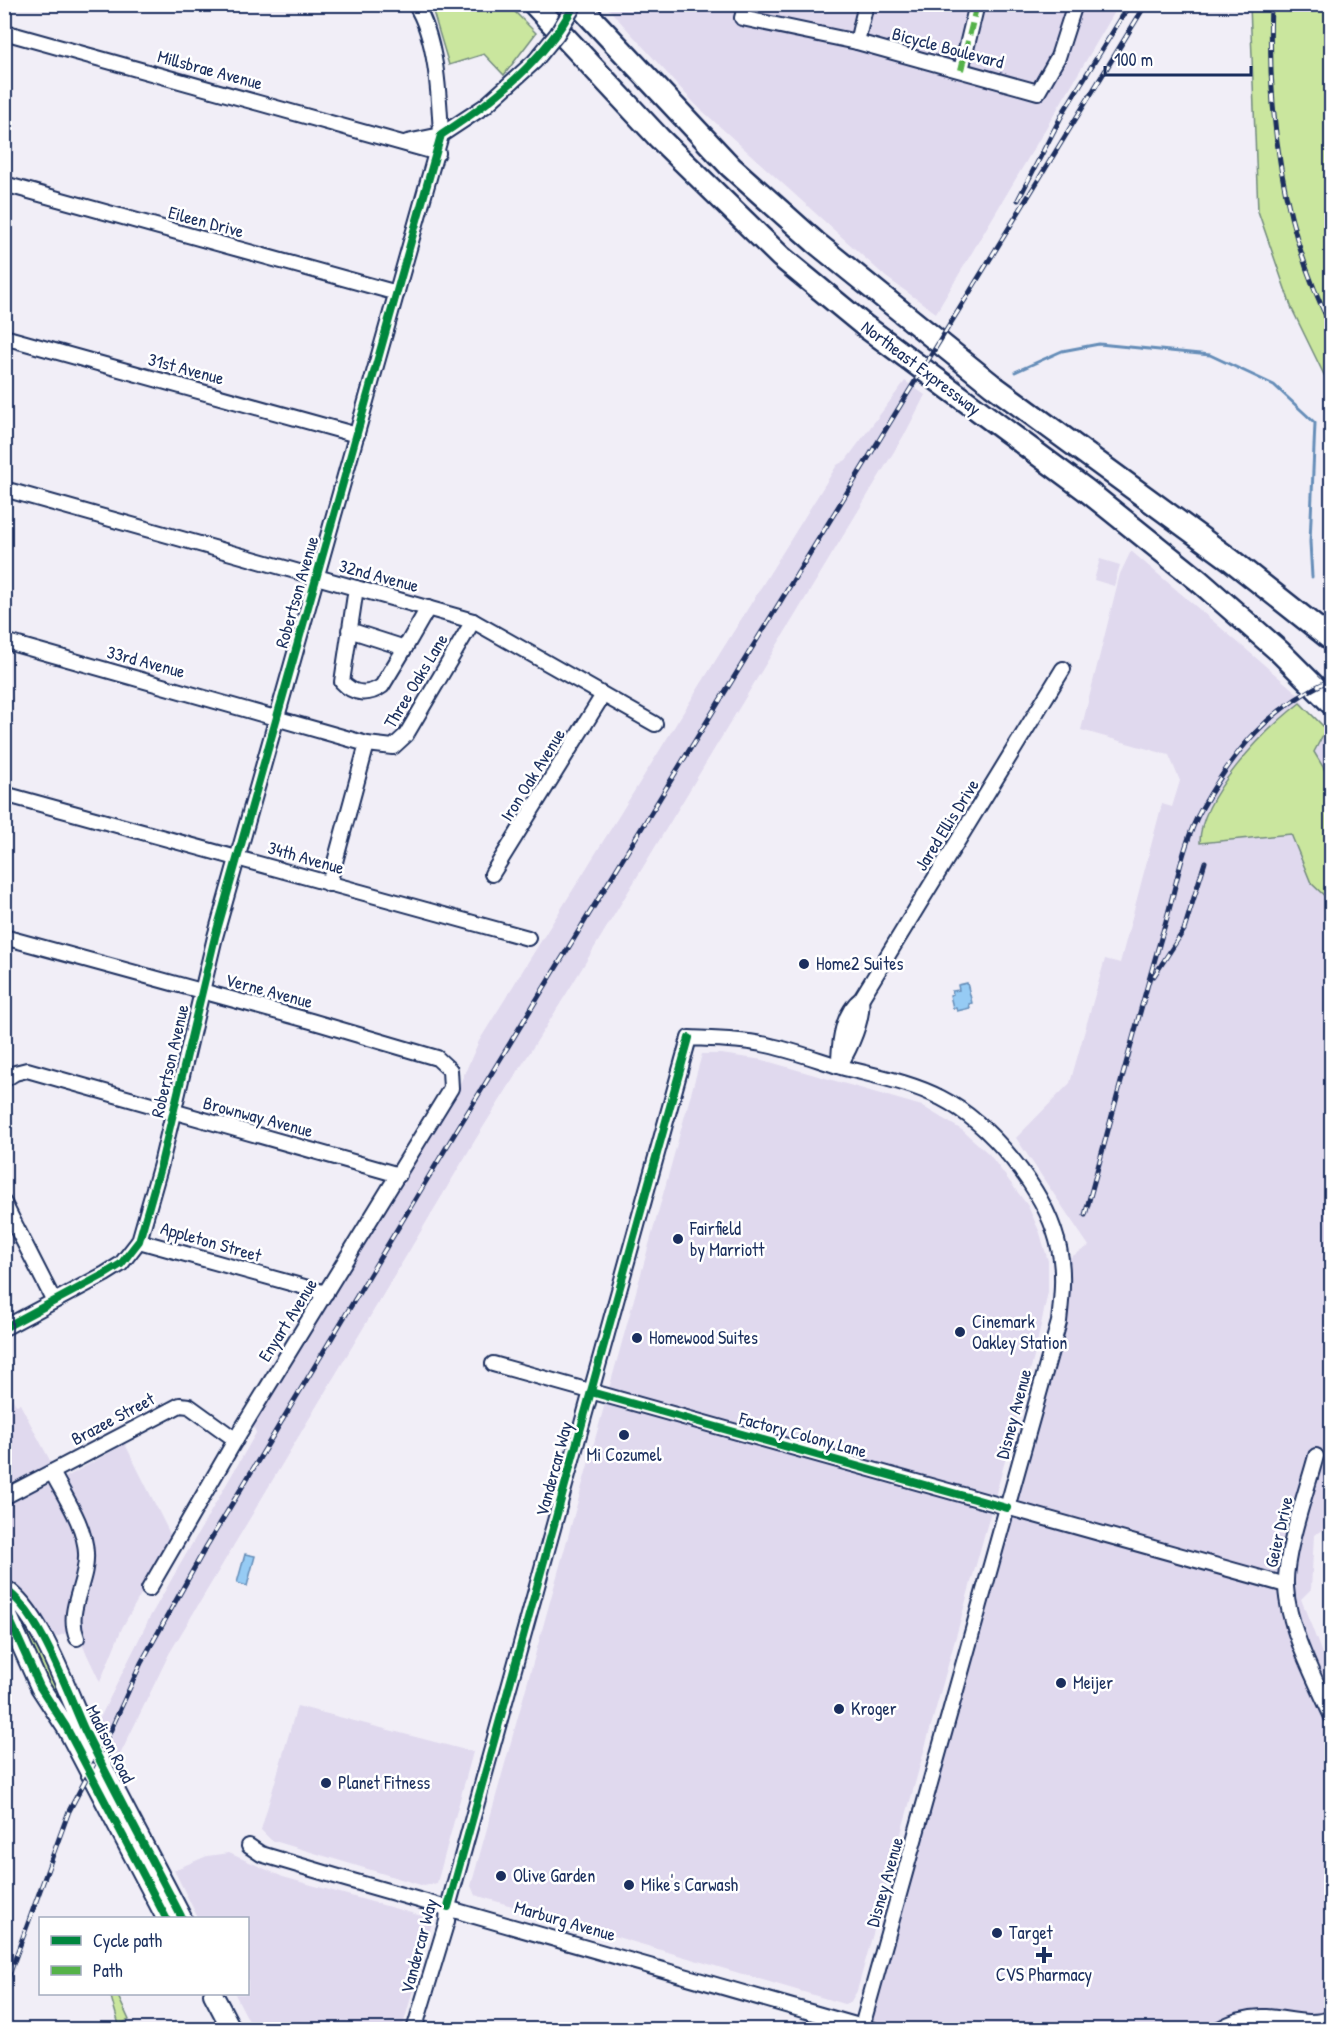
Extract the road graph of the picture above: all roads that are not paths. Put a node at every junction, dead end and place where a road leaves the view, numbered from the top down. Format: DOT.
graph roads {
  1 [pos="415,4"];
  2 [pos="534,4"];
  3 [pos="577,4"];
  4 [pos="866,4"];
  5 [pos="977,4"];
  6 [pos="1075,4"];
  7 [pos="744,11"];
  8 [pos="4,32"];
  9 [pos="857,42"];
  10 [pos="960,70"];
  11 [pos="441,135"];
  12 [pos="406,143"];
  13 [pos="438,153"];
  14 [pos="4,184"];
  15 [pos="397,293"];
  16 [pos="4,337"];
  17 [pos="357,435"];
  18 [pos="4,489"];
  19 [pos="316,578"];
  20 [pos="356,588"];
  21 [pos="428,608"];
  22 [pos="1293,608"];
  23 [pos="473,621"];
  24 [pos="349,630"];
  25 [pos="1332,632"];
  26 [pos="1332,640"];
  27 [pos="4,641"];
  28 [pos="405,648"];
  29 [pos="1063,669"];
  30 [pos="603,695"];
  31 [pos="1332,704"];
  32 [pos="277,717"];
  33 [pos="655,724"];
  34 [pos="367,744"];
  35 [pos="4,794"];
  36 [pos="237,857"];
  37 [pos="492,874"];
  38 [pos="329,884"];
  39 [pos="4,937"];
  40 [pos="528,938"];
  41 [pos="200,991"];
  42 [pos="689,1038"];
  43 [pos="839,1066"];
  44 [pos="450,1070"];
  45 [pos="4,1080"];
  46 [pos="172,1112"];
  47 [pos="399,1175"];
  48 [pos="4,1203"];
  49 [pos="139,1241"];
  50 [pos="326,1293"];
  51 [pos="54,1301"];
  52 [pos="4,1328"];
  53 [pos="493,1364"];
  54 [pos="591,1392"];
  55 [pos="236,1440"];
  56 [pos="1316,1456"];
  57 [pos="52,1472"];
  58 [pos="4,1497"];
  59 [pos="1007,1508"];
  60 [pos="1286,1585"];
  61 [pos="4,1589"];
  62 [pos="149,1589"];
  63 [pos="4,1607"];
  64 [pos="77,1638"];
  65 [pos="1332,1717"];
  66 [pos="249,1846"];
  67 [pos="448,1907"];
  68 [pos="165,1917"];
  69 [pos="181,1917"];
  70 [pos="214,1995"];
  71 [pos="1332,2018"];
  72 [pos="865,2028"];
  73 [pos="232,2030"];
  74 [pos="414,2030"];
  75 [pos="1217,2030"];
  1 -- 11 [label="street, Robertson Avenue"];
  2 -- 31 [label="highway, Northeast Expressway"];
  3 -- 11 [label="street, bridge"];
  3 -- 22 [label="highway, Northeast Expressway"];
  4 -- 9 [label="street"];
  5 -- 10 [label="street"];
  6 -- 10 [label="street, Bicycle Boulevard"];
  7 -- 9 [label="street, Bicycle Boulevard"];
  8 -- 12 [label="street, Millsbrae Avenue"];
  9 -- 10 [label="street, Bicycle Boulevard"];
  11 -- 12 [label="street, Millsbrae Avenue"];
  11 -- 13 [label="street, Robertson Avenue"];
  12 -- 13 [label="street, Millsbrae Avenue"];
  13 -- 15 [label="street, Robertson Avenue"];
  14 -- 15 [label="street, Eileen Drive"];
  15 -- 17 [label="street, Robertson Avenue"];
  16 -- 17 [label="street, 31st Avenue"];
  17 -- 19 [label="street, Robertson Avenue"];
  18 -- 19 [label="street, 32nd Avenue"];
  19 -- 20 [label="street, 32nd Avenue"];
  19 -- 32 [label="street, Robertson Avenue"];
  20 -- 21 [label="street, 32nd Avenue"];
  20 -- 24 [label="street"];
  21 -- 23 [label="street, 32nd Avenue"];
  21 -- 28 [label="street"];
  22 -- 25 [label="highway"];
  22 -- 26 [label="highway, Northeast Expressway"];
  23 -- 30 [label="street, 32nd Avenue"];
  23 -- 34 [label="street, Three Oaks Lane"];
  24 -- 28 [label="street"];
  24 -- 28 [label="street"];
  27 -- 32 [label="street, 33rd Avenue"];
  29 -- 43 [label="street, Jared Ellis Drive"];
  30 -- 33 [label="street, 32nd Avenue"];
  30 -- 37 [label="street, Iron Oak Avenue"];
  32 -- 34 [label="street, Three Oaks Lane"];
  32 -- 36 [label="street, Robertson Avenue"];
  34 -- 38 [label="street"];
  35 -- 36 [label="street, 34th Avenue"];
  36 -- 38 [label="street, 34th Avenue"];
  36 -- 41 [label="street, Robertson Avenue"];
  38 -- 40 [label="street, 34th Avenue"];
  39 -- 41 [label="street, Verne Avenue"];
  41 -- 44 [label="street, Verne Avenue"];
  41 -- 46 [label="street, Robertson Avenue"];
  42 -- 43 [label="street, Disney Avenue"];
  42 -- 54 [label="street, Vandercar Way"];
  43 -- 59 [label="street, Disney Avenue"];
  44 -- 47 [label="street, Enyart Avenue"];
  45 -- 46 [label="street, Brownway Avenue"];
  46 -- 47 [label="street, Brownway Avenue"];
  46 -- 49 [label="street, Robertson Avenue"];
  47 -- 50 [label="street, Enyart Avenue"];
  48 -- 51 [label="street"];
  49 -- 50 [label="street, Appleton Street"];
  49 -- 51 [label="street, Appleton Street"];
  50 -- 55 [label="street, Enyart Avenue"];
  51 -- 52 [label="street, Appleton Street"];
  53 -- 54 [label="street, Factory Colony Lane"];
  54 -- 59 [label="street, Factory Colony Lane"];
  54 -- 67 [label="street, Vandercar Way"];
  55 -- 57 [label="street, Brazee Street"];
  55 -- 62 [label="street, Enyart Avenue"];
  56 -- 60 [label="street, Geier Drive"];
  57 -- 58 [label="street, Brazee Street"];
  57 -- 64 [label="street"];
  59 -- 60 [label="street, Factory Colony Lane"];
  59 -- 72 [label="street, Disney Avenue"];
  60 -- 65 [label="street, Geier Drive"];
  61 -- 69 [label="main road, Madison Road"];
  63 -- 68 [label="main road, Madison Road"];
  66 -- 67 [label="street, Marburg Avenue"];
  67 -- 72 [label="street, Marburg Avenue"];
  67 -- 74 [label="street, Vandercar Way"];
  70 -- 73 [label="main road"];
  71 -- 75 [label="street"];
}
